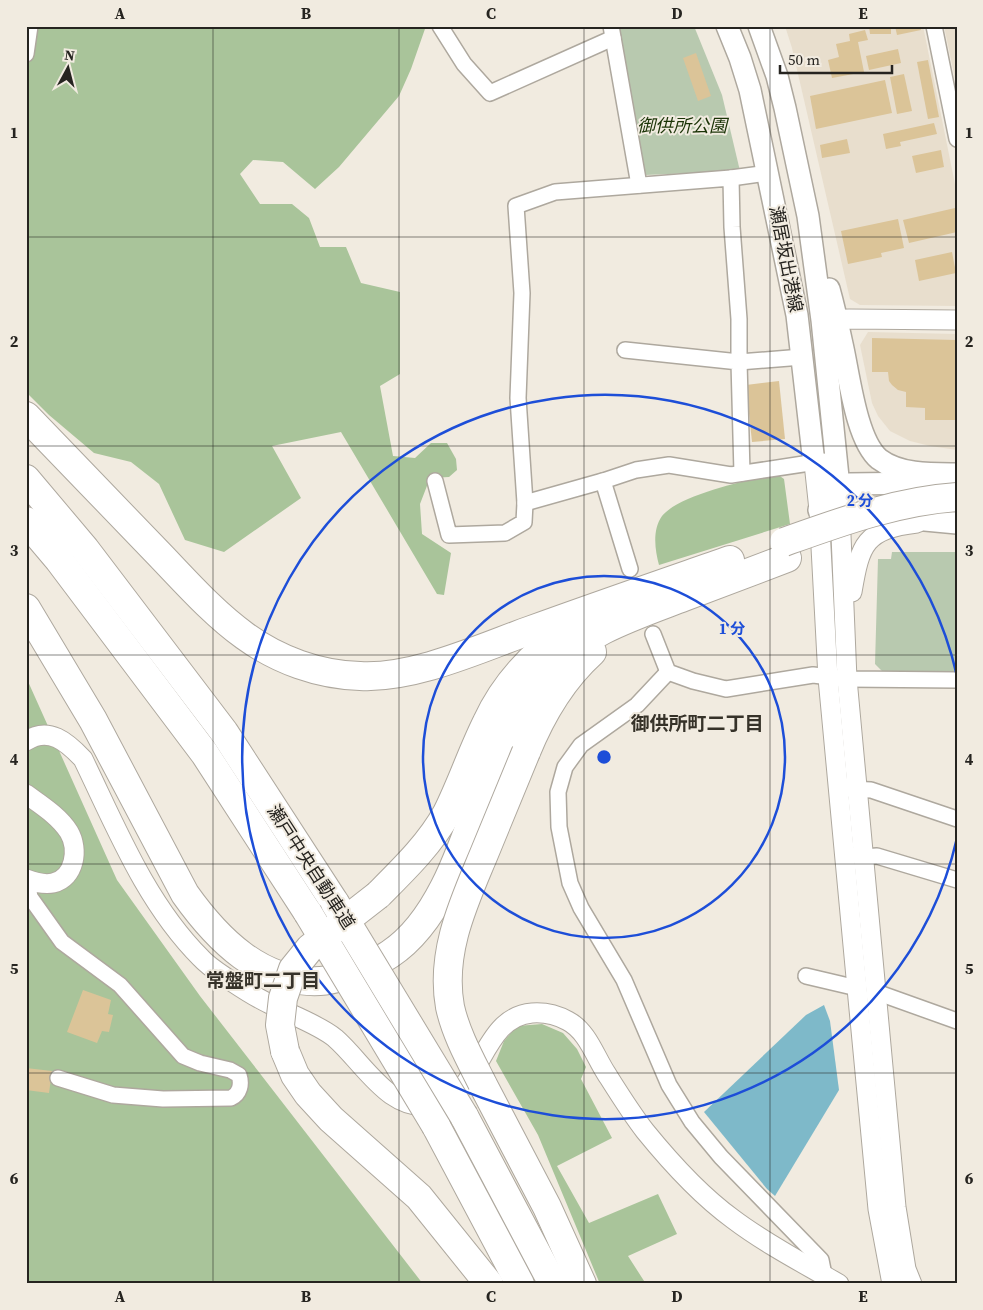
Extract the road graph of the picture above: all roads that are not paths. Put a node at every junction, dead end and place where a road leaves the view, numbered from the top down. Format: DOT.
graph roads {
  1 [pos="30,26"];
  2 [pos="440,26"];
  3 [pos="728,26"];
  4 [pos="759,26"];
  5 [pos="934,26"];
  6 [pos="612,32"];
  7 [pos="26,54"];
  8 [pos="957,138"];
  9 [pos="768,173"];
  10 [pos="731,178"];
  11 [pos="639,185"];
  12 [pos="830,320"];
  13 [pos="957,320"];
  14 [pos="624,350"];
  15 [pos="802,357"];
  16 [pos="739,362"];
  17 [pos="26,416"];
  18 [pos="837,459"];
  19 [pos="814,463"];
  20 [pos="742,473"];
  21 [pos="957,474"];
  22 [pos="26,479"];
  23 [pos="603,481"];
  24 [pos="435,482"];
  25 [pos="957,482"];
  26 [pos="839,487"];
  27 [pos="957,497"];
  28 [pos="525,503"];
  29 [pos="819,510"];
  30 [pos="957,514"];
  31 [pos="26,521"];
  32 [pos="931,522"];
  33 [pos="957,523"];
  34 [pos="785,550"];
  35 [pos="630,569"];
  36 [pos="603,604"];
  37 [pos="26,608"];
  38 [pos="630,618"];
  39 [pos="845,628"];
  40 [pos="653,634"];
  41 [pos="668,672"];
  42 [pos="828,678"];
  43 [pos="847,679"];
  44 [pos="957,680"];
  45 [pos="26,741"];
  46 [pos="848,789"];
  47 [pos="26,794"];
  48 [pos="957,819"];
  49 [pos="854,855"];
  50 [pos="26,880"];
  51 [pos="957,880"];
  52 [pos="806,976"];
  53 [pos="857,988"];
  54 [pos="876,992"];
  55 [pos="957,1021"];
  56 [pos="58,1078"];
  57 [pos="831,1280"];
  58 [pos="488,1284"];
  59 [pos="520,1284"];
  60 [pos="553,1284"];
  61 [pos="582,1284"];
  62 [pos="892,1284"];
  63 [pos="912,1284"];
  1 -- 7 [label="street"];
  2 -- 6 [label="street"];
  3 -- 9 [label="main road, 瀬居坂出港線"];
  4 -- 12 [label="main road, 瀬居坂出港線"];
  5 -- 8 [label="street"];
  6 -- 11 [label="street"];
  9 -- 10 [label="street"];
  9 -- 15 [label="main road, 瀬居坂出港線"];
  10 -- 11 [label="street"];
  10 -- 16 [label="street"];
  11 -- 28 [label="street"];
  12 -- 13 [label="street"];
  12 -- 18 [label="main road, 瀬居坂出港線"];
  12 -- 21 [label="main road, 瀬居坂出港線"];
  14 -- 16 [label="street"];
  15 -- 16 [label="street"];
  15 -- 19 [label="main road, 瀬居坂出港線"];
  16 -- 20 [label="street"];
  17 -- 36 [label="highway"];
  18 -- 19 [label="street"];
  18 -- 26 [label="main road, 瀬居坂出港線"];
  19 -- 20 [label="street"];
  19 -- 26 [label="main road"];
  19 -- 29 [label="street"];
  20 -- 23 [label="street"];
  22 -- 60 [label="highway, 瀬戸中央自動車道, bridge"];
  23 -- 28 [label="street"];
  23 -- 35 [label="street"];
  24 -- 28 [label="street"];
  25 -- 26 [label="main road"];
  26 -- 29 [label="main road"];
  26 -- 32 [label="main road"];
  26 -- 39 [label="street"];
  27 -- 34 [label="highway, bridge"];
  29 -- 42 [label="street"];
  30 -- 34 [label="highway"];
  31 -- 59 [label="highway, 瀬戸中央自動車道, bridge"];
  32 -- 33 [label="main road"];
  32 -- 39 [label="street"];
  34 -- 36 [label="highway"];
  34 -- 38 [label="highway"];
  36 -- 58 [label="highway, bridge"];
  37 -- 38 [label="highway"];
  38 -- 61 [label="highway, bridge"];
  39 -- 43 [label="street"];
  40 -- 41 [label="street"];
  41 -- 42 [label="street"];
  41 -- 57 [label="street"];
  42 -- 43 [label="street"];
  42 -- 46 [label="street"];
  43 -- 44 [label="street"];
  43 -- 46 [label="street"];
  45 -- 57 [label="street"];
  46 -- 48 [label="street"];
  46 -- 49 [label="street"];
  47 -- 50 [label="street"];
  49 -- 51 [label="street"];
  49 -- 53 [label="street"];
  49 -- 54 [label="street"];
  50 -- 56 [label="street"];
  52 -- 53 [label="street"];
  53 -- 62 [label="street"];
  54 -- 55 [label="street"];
  54 -- 63 [label="street"];
}
